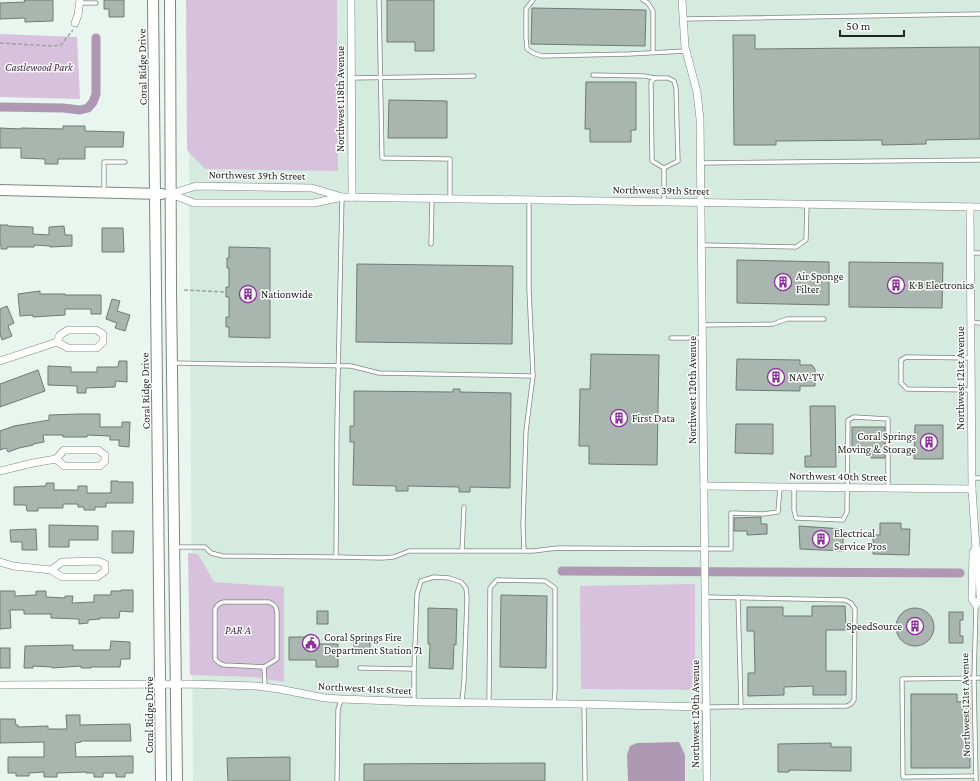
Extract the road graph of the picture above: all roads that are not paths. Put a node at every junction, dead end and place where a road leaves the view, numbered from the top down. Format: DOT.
graph roads {
  1 [pos="153,0"];
  2 [pos="170,0"];
  3 [pos="351,0"];
  4 [pos="378,0"];
  5 [pos="533,0"];
  6 [pos="643,0"];
  7 [pos="682,0"];
  8 [pos="80,2"];
  9 [pos="96,3"];
  10 [pos="980,14"];
  11 [pos="683,19"];
  12 [pos="75,23"];
  13 [pos="686,51"];
  14 [pos="653,52"];
  15 [pos="592,75"];
  16 [pos="474,76"];
  17 [pos="380,77"];
  18 [pos="351,78"];
  19 [pos="655,78"];
  20 [pos="980,160"];
  21 [pos="125,162"];
  22 [pos="701,163"];
  23 [pos="664,168"];
  24 [pos="0,190"];
  25 [pos="104,192"];
  26 [pos="155,194"];
  27 [pos="171,194"];
  28 [pos="342,197"];
  29 [pos="352,197"];
  30 [pos="432,198"];
  31 [pos="450,198"];
  32 [pos="529,200"];
  33 [pos="664,202"];
  34 [pos="702,203"];
  35 [pos="807,204"];
  36 [pos="970,207"];
  37 [pos="980,207"];
  38 [pos="431,244"];
  39 [pos="702,245"];
  40 [pos="970,253"];
  41 [pos="980,253"];
  42 [pos="824,319"];
  43 [pos="971,322"];
  44 [pos="980,323"];
  45 [pos="702,325"];
  46 [pos="671,338"];
  47 [pos="703,338"];
  48 [pos="57,342"];
  49 [pos="971,358"];
  50 [pos="0,361"];
  51 [pos="172,363"];
  52 [pos="339,366"];
  53 [pos="533,376"];
  54 [pos="972,390"];
  55 [pos="56,459"];
  56 [pos="0,471"];
  57 [pos="972,478"];
  58 [pos="980,478"];
  59 [pos="704,486"];
  60 [pos="780,487"];
  61 [pos="794,487"];
  62 [pos="848,488"];
  63 [pos="888,488"];
  64 [pos="972,489"];
  65 [pos="464,507"];
  66 [pos="174,547"];
  67 [pos="978,548"];
  68 [pos="704,549"];
  69 [pos="462,551"];
  70 [pos="524,551"];
  71 [pos="336,557"];
  72 [pos="0,562"];
  73 [pos="51,570"];
  74 [pos="980,594"];
  75 [pos="705,597"];
  76 [pos="738,597"];
  77 [pos="978,602"];
  78 [pos="264,667"];
  79 [pos="360,668"];
  80 [pos="414,669"];
  81 [pos="980,678"];
  82 [pos="974,679"];
  83 [pos="161,684"];
  84 [pos="176,684"];
  85 [pos="0,685"];
  86 [pos="264,687"];
  87 [pos="340,699"];
  88 [pos="414,701"];
  89 [pos="462,702"];
  90 [pos="489,702"];
  91 [pos="554,703"];
  92 [pos="584,704"];
  93 [pos="706,707"];
  94 [pos="741,707"];
  95 [pos="976,776"];
  96 [pos="161,781"];
  97 [pos="177,781"];
  98 [pos="337,781"];
  99 [pos="585,781"];
  100 [pos="707,781"];
  101 [pos="976,781"];
  1 -- 26 [label="main road, Coral Ridge Drive"];
  2 -- 27 [label="main road"];
  3 -- 18 [label="street, Northwest 118th Avenue"];
  4 -- 17 [label="lane"];
  5 -- 14 [label="lane"];
  6 -- 14 [label="lane"];
  7 -- 11 [label="street, Northwest 120th Avenue"];
  8 -- 9 [label="lane"];
  8 -- 12 [label="street"];
  10 -- 11 [label="lane"];
  11 -- 13 [label="street, Northwest 120th Avenue"];
  13 -- 14 [label="lane"];
  13 -- 22 [label="street, Northwest 120th Avenue"];
  15 -- 19 [label="lane"];
  16 -- 17 [label="lane"];
  17 -- 18 [label="lane"];
  17 -- 31 [label="lane"];
  18 -- 29 [label="street, Northwest 118th Avenue"];
  19 -- 23 [label="lane"];
  19 -- 23 [label="lane"];
  20 -- 22 [label="lane"];
  21 -- 25 [label="lane"];
  22 -- 34 [label="street, Northwest 120th Avenue"];
  23 -- 33 [label="lane"];
  24 -- 25 [label="main road, Northwest 39th Street"];
  25 -- 26 [label="main road, Northwest 39th Street"];
  26 -- 27 [label="main road, Northwest 39th Street"];
  26 -- 83 [label="main road, Coral Ridge Drive"];
  27 -- 28 [label="street, Northwest 39th Street"];
  27 -- 28 [label="street, Northwest 39th Street"];
  27 -- 51 [label="main road"];
  28 -- 29 [label="street, Northwest 39th Street"];
  28 -- 52 [label="lane"];
  29 -- 30 [label="street, Northwest 39th Street"];
  30 -- 31 [label="street, Northwest 39th Street"];
  30 -- 38 [label="lane"];
  31 -- 32 [label="street, Northwest 39th Street"];
  32 -- 33 [label="street, Northwest 39th Street"];
  32 -- 53 [label="lane"];
  33 -- 34 [label="street, Northwest 39th Street"];
  34 -- 35 [label="street, Northwest 39th Street"];
  34 -- 39 [label="street, Northwest 120th Avenue"];
  35 -- 36 [label="street, Northwest 39th Street"];
  35 -- 39 [label="lane"];
  36 -- 37 [label="street, Northwest 39th Street"];
  36 -- 40 [label="street, Northwest 121st Avenue"];
  39 -- 45 [label="street, Northwest 120th Avenue"];
  40 -- 41 [label="lane"];
  40 -- 43 [label="street, Northwest 121st Avenue"];
  42 -- 45 [label="lane"];
  43 -- 44 [label="lane"];
  43 -- 49 [label="street, Northwest 121st Avenue"];
  45 -- 47 [label="street, Northwest 120th Avenue"];
  46 -- 47 [label="lane"];
  47 -- 59 [label="street, Northwest 120th Avenue"];
  48 -- 48 [label="street"];
  48 -- 50 [label="street"];
  49 -- 54 [label="street, Northwest 121st Avenue"];
  49 -- 54 [label="lane"];
  51 -- 52 [label="lane"];
  51 -- 66 [label="main road"];
  52 -- 53 [label="lane"];
  52 -- 71 [label="lane"];
  53 -- 70 [label="lane"];
  54 -- 57 [label="street, Northwest 121st Avenue"];
  55 -- 55 [label="street"];
  55 -- 56 [label="street"];
  57 -- 58 [label="lane"];
  57 -- 64 [label="street, Northwest 121st Avenue"];
  59 -- 60 [label="street, Northwest 40th Street"];
  59 -- 68 [label="street, Northwest 120th Avenue"];
  60 -- 61 [label="street, Northwest 40th Street"];
  60 -- 68 [label="lane"];
  61 -- 62 [label="street, Northwest 40th Street"];
  61 -- 62 [label="lane"];
  62 -- 63 [label="street, Northwest 40th Street"];
  62 -- 63 [label="lane"];
  63 -- 64 [label="street, Northwest 40th Street"];
  64 -- 67 [label="street, Northwest 121st Avenue"];
  65 -- 69 [label="lane"];
  66 -- 71 [label="lane"];
  66 -- 84 [label="main road"];
  67 -- 74 [label="street, Northwest 121st Avenue"];
  67 -- 77 [label="street, Northwest 121st Avenue"];
  68 -- 70 [label="lane"];
  68 -- 75 [label="street, Northwest 120th Avenue"];
  69 -- 70 [label="lane"];
  69 -- 71 [label="lane"];
  72 -- 73 [label="street"];
  73 -- 73 [label="street"];
  75 -- 76 [label="lane"];
  75 -- 93 [label="street, Northwest 120th Avenue"];
  76 -- 94 [label="lane"];
  76 -- 94 [label="lane"];
  77 -- 82 [label="lane, Northwest 121st Avenue"];
  78 -- 78 [label="lane"];
  78 -- 86 [label="lane"];
  79 -- 80 [label="lane"];
  80 -- 88 [label="lane"];
  80 -- 89 [label="lane"];
  81 -- 82 [label="lane"];
  82 -- 95 [label="lane, Northwest 121st Avenue"];
  82 -- 95 [label="lane"];
  83 -- 84 [label="street, Northwest 41st Street"];
  83 -- 85 [label="street, Northwest 41st Street"];
  83 -- 96 [label="main road, Coral Ridge Drive"];
  84 -- 86 [label="street, Northwest 41st Street"];
  84 -- 97 [label="main road"];
  86 -- 87 [label="street, Northwest 41st Street"];
  87 -- 88 [label="street, Northwest 41st Street"];
  87 -- 98 [label="lane"];
  88 -- 89 [label="street, Northwest 41st Street"];
  89 -- 90 [label="street, Northwest 41st Street"];
  90 -- 91 [label="street, Northwest 41st Street"];
  90 -- 91 [label="lane"];
  91 -- 92 [label="street, Northwest 41st Street"];
  92 -- 93 [label="street, Northwest 41st Street"];
  92 -- 99 [label="lane"];
  93 -- 94 [label="lane"];
  93 -- 100 [label="street, Northwest 120th Avenue"];
  95 -- 101 [label="lane, Northwest 121st Avenue"];
}
